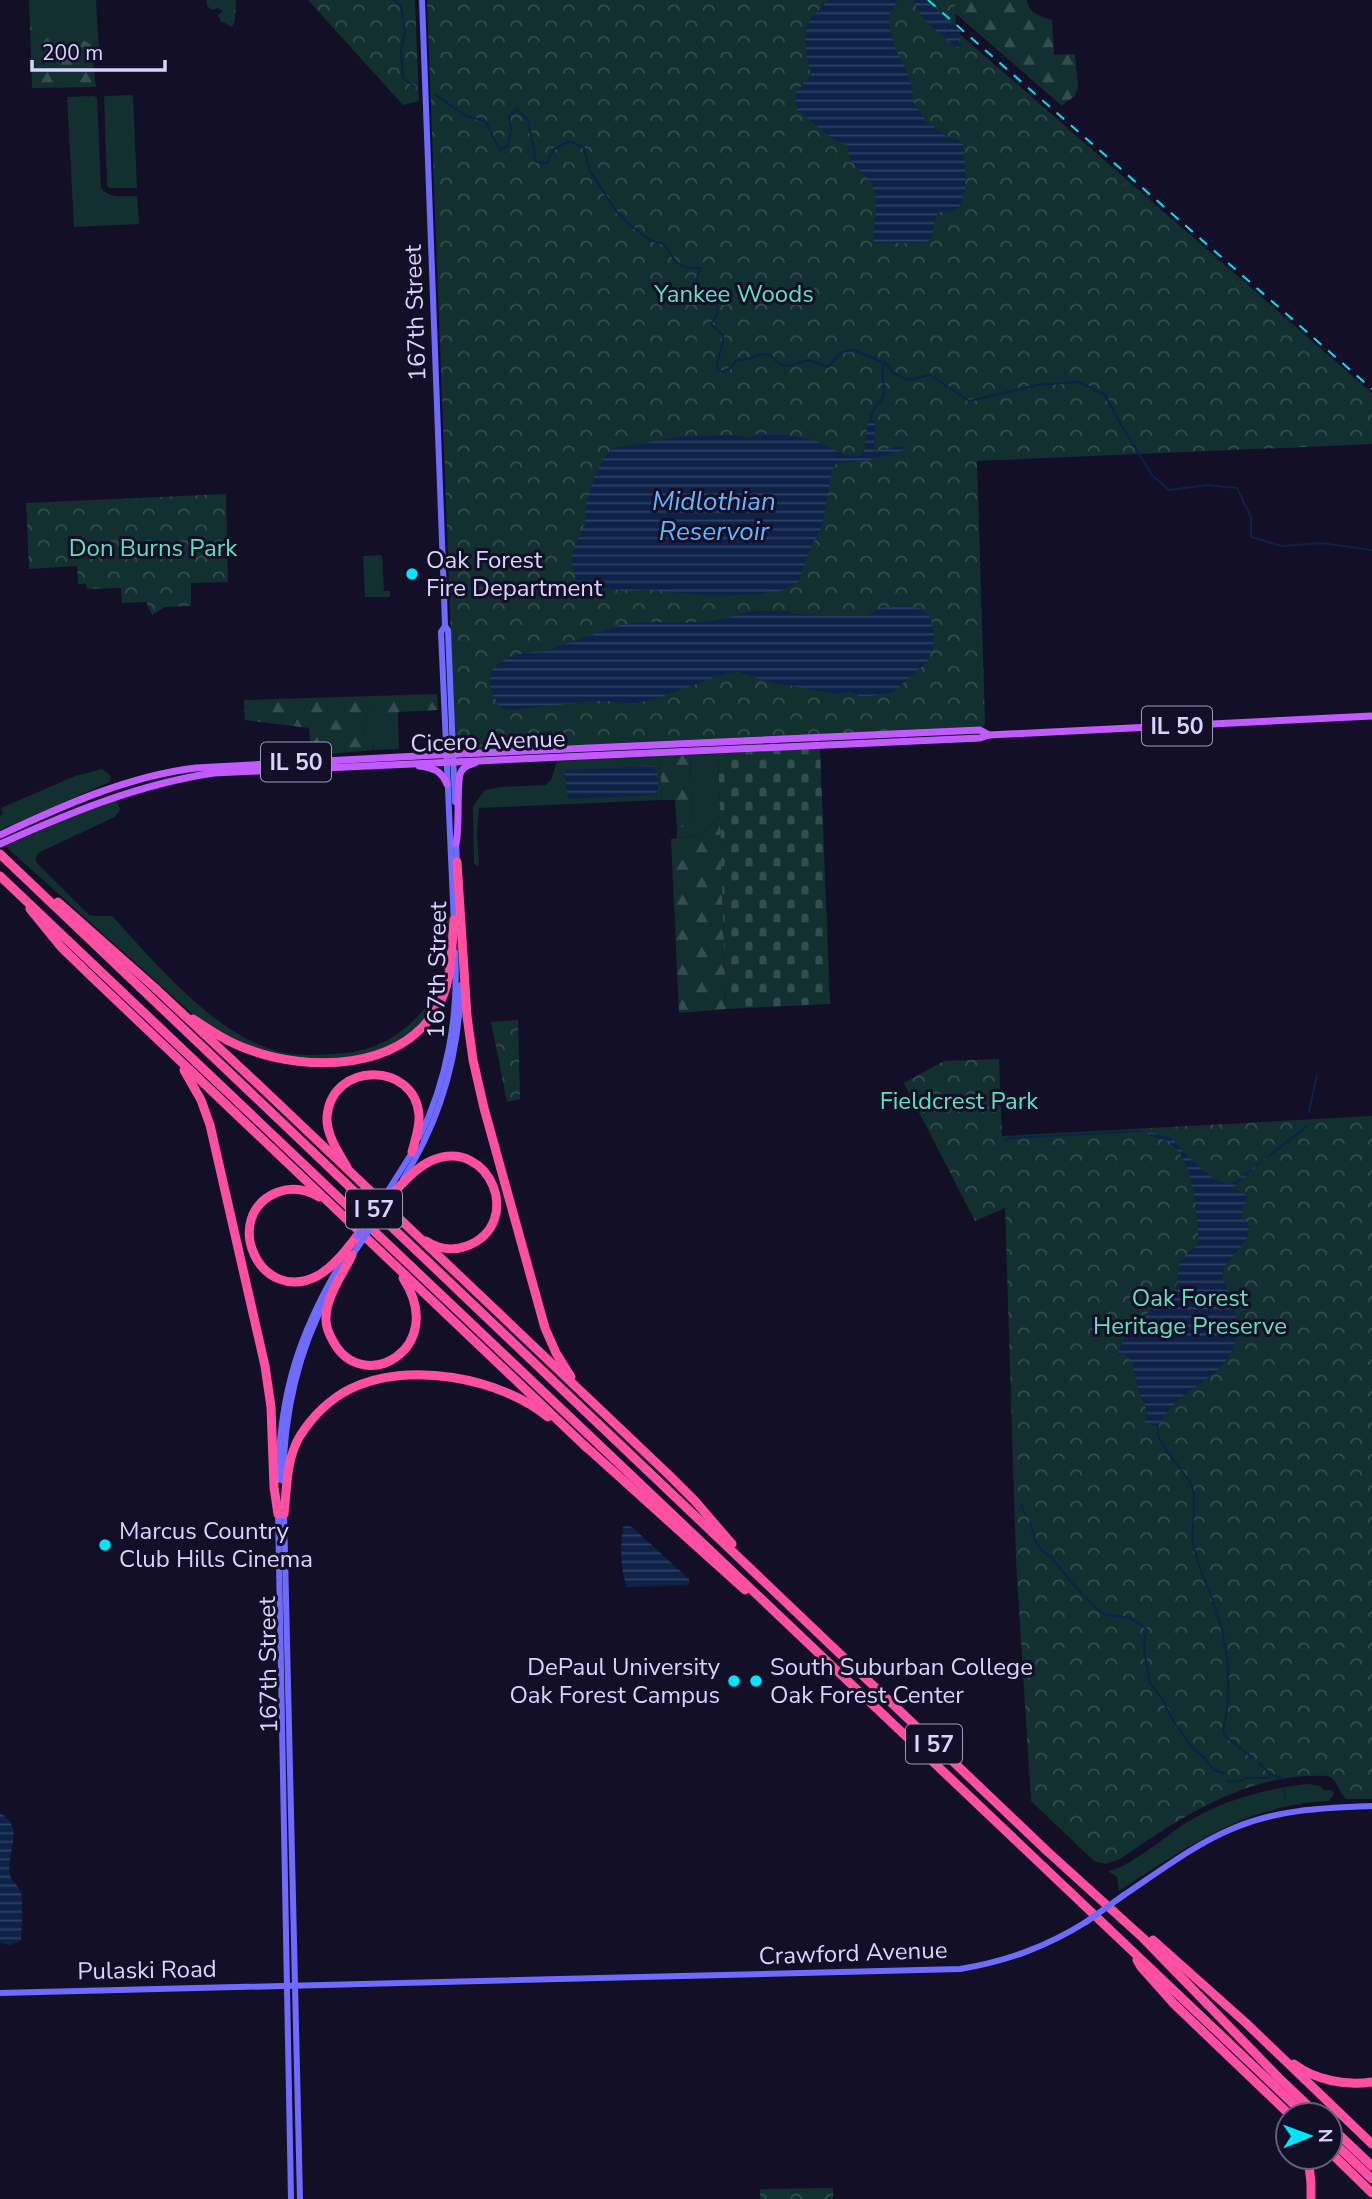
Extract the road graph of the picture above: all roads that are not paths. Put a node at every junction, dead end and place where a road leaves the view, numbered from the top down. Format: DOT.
graph roads {
  1 [pos="422,0"];
  2 [pos="1372,716"];
  3 [pos="989,735"];
  4 [pos="450,758"];
  5 [pos="478,761"];
  6 [pos="404,763"];
  7 [pos="447,784"];
  8 [pos="119,791"];
  9 [pos="2,840"];
  10 [pos="456,844"];
  11 [pos="0,854"];
  12 [pos="457,862"];
  13 [pos="0,876"];
  14 [pos="24,899"];
  15 [pos="454,920"];
  16 [pos="154,987"];
  17 [pos="168,1050"];
  18 [pos="412,1152"];
  19 [pos="365,1186"];
  20 [pos="395,1191"];
  21 [pos="386,1199"];
  22 [pos="340,1213"];
  23 [pos="406,1226"];
  24 [pos="359,1239"];
  25 [pos="352,1255"];
  26 [pos="391,1263"];
  27 [pos="590,1400"];
  28 [pos="587,1448"];
  29 [pos="281,1514"];
  30 [pos="747,1566"];
  31 [pos="766,1604"];
  32 [pos="1372,1806"];
  33 [pos="1124,1920"];
  34 [pos="1130,1949"];
  35 [pos="295,1986"];
  36 [pos="286,1987"];
  37 [pos="0,1993"];
  38 [pos="1261,2038"];
  39 [pos="1372,2082"];
  40 [pos="1290,2101"];
  41 [pos="1303,2101"];
  42 [pos="1274,2102"];
  43 [pos="1344,2139"];
  44 [pos="1372,2144"];
  45 [pos="1344,2152"];
  46 [pos="1344,2166"];
  47 [pos="1372,2166"];
  48 [pos="1310,2171"];
  49 [pos="1372,2179"];
  50 [pos="1372,2193"];
  51 [pos="290,2199"];
  52 [pos="300,2199"];
  53 [pos="1311,2199"];
  1 -- 4 [label="main road, 167th Street"];
  2 -- 3 [label="main road, Cicero Avenue / IL 50"];
  3 -- 4 [label="main road, Cicero Avenue / IL 50"];
  3 -- 5 [label="main road, Cicero Avenue / IL 50"];
  4 -- 5 [label="main road, Cicero Avenue / IL 50"];
  4 -- 6 [label="main road, Cicero Avenue / IL 50"];
  4 -- 7 [label="main road, 167th Street"];
  4 -- 8 [label="main road, Cicero Avenue / IL 50"];
  4 -- 10 [label="main road, 167th Street"];
  5 -- 10 [label="main road"];
  6 -- 7 [label="main road"];
  6 -- 8 [label="main road, Cicero Avenue / IL 50"];
  7 -- 15 [label="main road, 167th Street"];
  8 -- 9 [label="main road, Cicero Avenue / IL 50"];
  10 -- 12 [label="main road, 167th Street"];
  11 -- 16 [label="highway"];
  11 -- 30 [label="highway, I 57"];
  12 -- 20 [label="main road, 167th Street"];
  12 -- 27 [label="highway"];
  13 -- 14 [label="highway, I 57"];
  14 -- 17 [label="highway"];
  14 -- 31 [label="highway, I 57"];
  15 -- 16 [label="highway"];
  15 -- 18 [label="main road, 167th Street"];
  16 -- 19 [label="highway"];
  17 -- 22 [label="highway"];
  17 -- 29 [label="highway"];
  18 -- 19 [label="highway"];
  18 -- 21 [label="main road, 167th Street"];
  19 -- 23 [label="highway"];
  20 -- 21 [label="main road, 167th Street"];
  20 -- 23 [label="highway"];
  21 -- 24 [label="main road, 167th Street, bridge"];
  22 -- 24 [label="highway"];
  22 -- 26 [label="highway"];
  23 -- 27 [label="highway"];
  24 -- 25 [label="main road, 167th Street"];
  24 -- 29 [label="main road, 167th Street"];
  25 -- 26 [label="highway"];
  25 -- 29 [label="main road, 167th Street"];
  26 -- 28 [label="highway"];
  27 -- 30 [label="highway"];
  28 -- 29 [label="highway"];
  28 -- 31 [label="highway"];
  29 -- 35 [label="main road, 167th Street"];
  29 -- 36 [label="main road, 167th Street"];
  30 -- 33 [label="highway, I 57"];
  31 -- 34 [label="highway, I 57"];
  32 -- 35 [label="main road, Crawford Avenue, bridge"];
  33 -- 38 [label="highway"];
  33 -- 41 [label="highway, I 57"];
  34 -- 40 [label="highway, I 57"];
  34 -- 42 [label="highway"];
  35 -- 36 [label="main road, Pulaski Road"];
  35 -- 52 [label="main road, 167th Street"];
  36 -- 37 [label="main road, Pulaski Road"];
  36 -- 51 [label="main road, 167th Street"];
  38 -- 39 [label="highway"];
  38 -- 44 [label="highway"];
  43 -- 47 [label="highway"];
  45 -- 49 [label="highway"];
  46 -- 50 [label="highway"];
  48 -- 53 [label="highway"];
}
